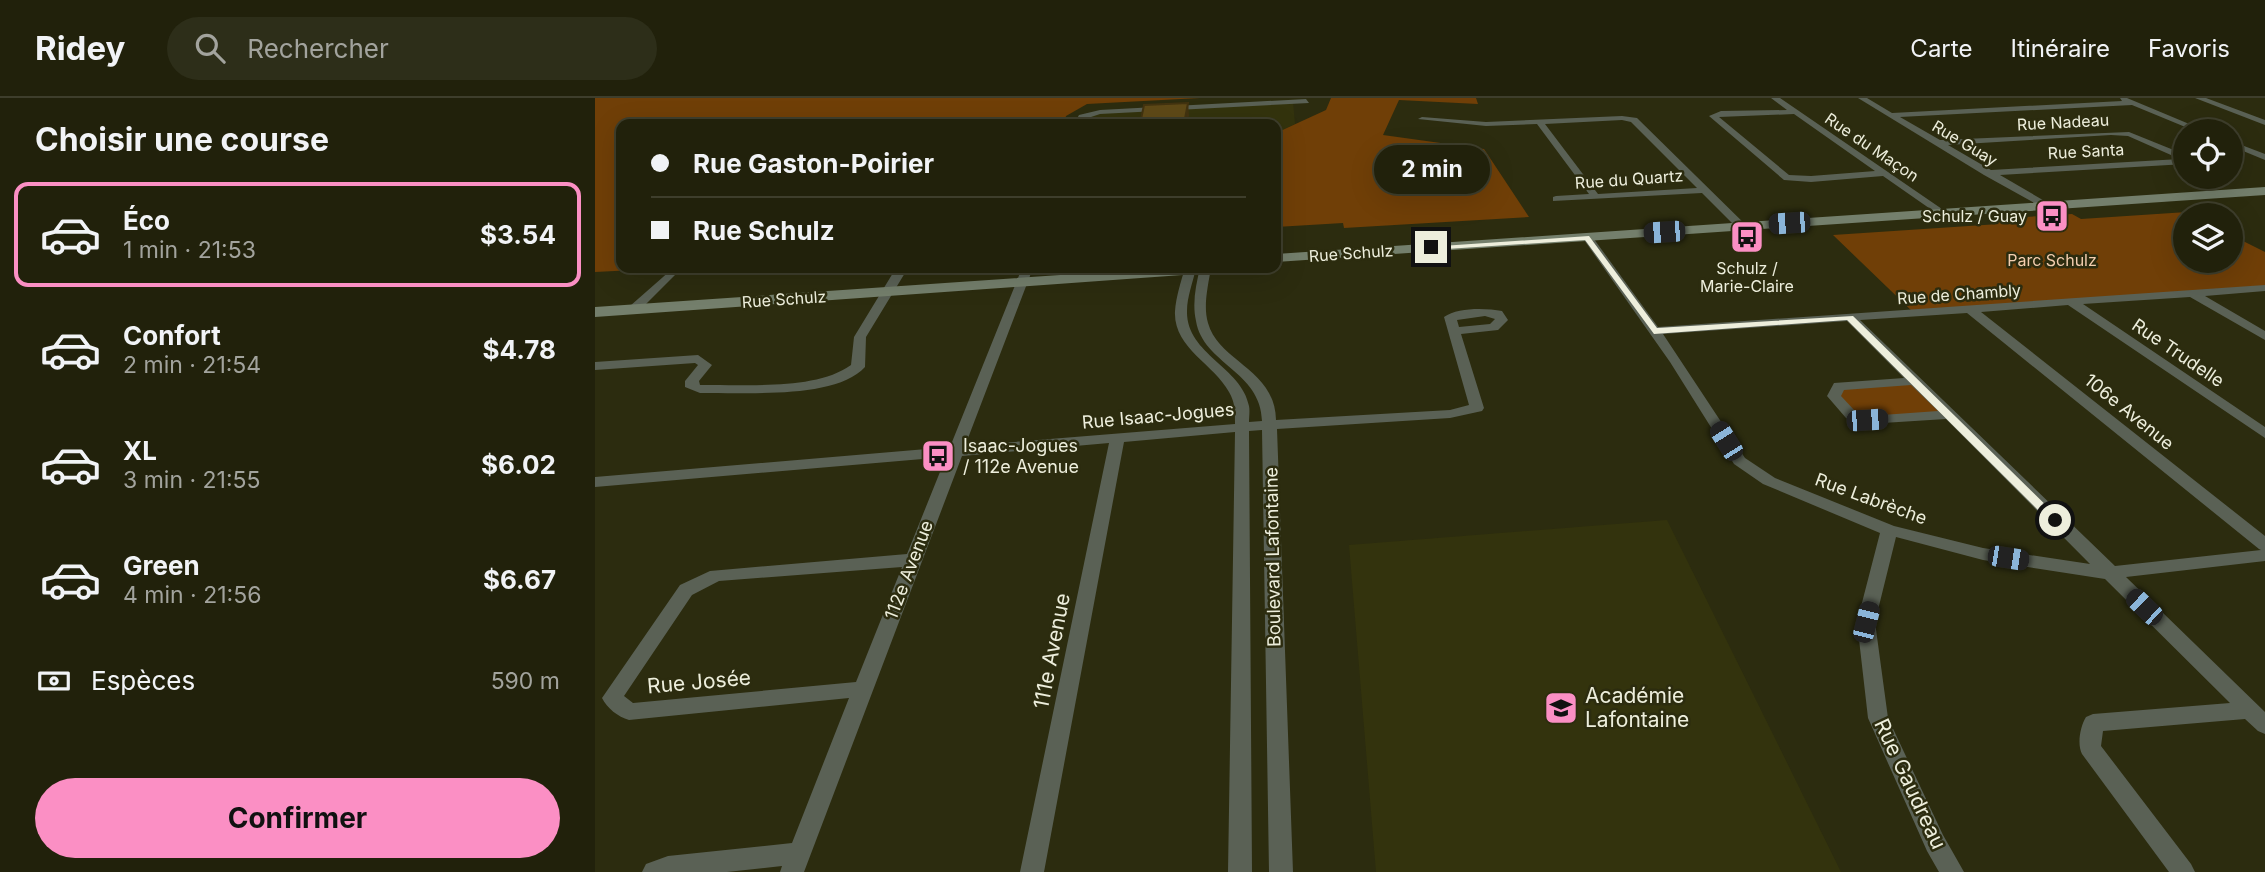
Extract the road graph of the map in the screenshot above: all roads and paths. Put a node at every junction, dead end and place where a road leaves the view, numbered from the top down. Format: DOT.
graph roads {
  1 [pos="1520,98"];
  2 [pos="1535,98"];
  3 [pos="1775,98"];
  4 [pos="1861,98"];
  5 [pos="2121,98"];
  6 [pos="2199,98"];
  7 [pos="1306,100"];
  8 [pos="2133,103"];
  9 [pos="1794,112"];
  10 [pos="1891,115"];
  11 [pos="1081,119"];
  12 [pos="1422,119"];
  13 [pos="2173,119"];
  14 [pos="1539,122"];
  15 [pos="2265,123"];
  16 [pos="1937,143"];
  17 [pos="2243,148"];
  18 [pos="2173,154"];
  19 [pos="2264,157"];
  20 [pos="2243,158"];
  21 [pos="2173,161"];
  22 [pos="1884,173"];
  23 [pos="1987,173"];
  24 [pos="1705,190"];
  25 [pos="2265,191"];
  26 [pos="1596,197"];
  27 [pos="2265,198"];
  28 [pos="1556,200"];
  29 [pos="2168,201"];
  30 [pos="2050,208"];
  31 [pos="1948,216"];
  32 [pos="1746,230"];
  33 [pos="1589,241"];
  34 [pos="1281,258"];
  35 [pos="1281,264"];
  36 [pos="670,273"];
  37 [pos="899,273"];
  38 [pos="1052,273"];
  39 [pos="1196,273"];
  40 [pos="1198,273"];
  41 [pos="1025,274"];
  42 [pos="889,287"];
  43 [pos="2265,288"];
  44 [pos="2193,293"];
  45 [pos="2071,302"];
  46 [pos="595,304"];
  47 [pos="638,305"];
  48 [pos="1970,309"];
  49 [pos="595,312"];
  50 [pos="1850,317"];
  51 [pos="1454,331"];
  52 [pos="1654,331"];
  53 [pos="2265,336"];
  54 [pos="595,366"];
  55 [pos="1915,381"];
  56 [pos="1949,415"];
  57 [pos="1269,425"];
  58 [pos="1242,428"];
  59 [pos="2265,434"];
  60 [pos="1117,439"];
  61 [pos="955,451"];
  62 [pos="595,481"];
  63 [pos="1889,530"];
  64 [pos="2265,545"];
  65 [pos="2265,555"];
  66 [pos="913,560"];
  67 [pos="2109,573"];
  68 [pos="863,689"];
  69 [pos="2257,718"];
  70 [pos="796,862"];
  71 [pos="654,872"];
  72 [pos="1032,872"];
  73 [pos="1240,872"];
  74 [pos="1281,872"];
  75 [pos="1952,872"];
  76 [pos="2183,872"];
  1 -- 2 [label="street"];
  3 -- 9 [label="street, Rue du Maçon"];
  4 -- 10 [label="street, Rue Guay"];
  5 -- 8 [label="street"];
  6 -- 15 [label="street"];
  7 -- 11 [label="street"];
  8 -- 10 [label="street"];
  8 -- 13 [label="street"];
  9 -- 22 [label="street, Rue du Maçon"];
  9 -- 22 [label="street"];
  10 -- 16 [label="street, Rue Guay"];
  12 -- 14 [label="street"];
  14 -- 24 [label="street"];
  14 -- 26 [label="street"];
  16 -- 18 [label="street, Rue Nadeau"];
  16 -- 23 [label="street, Rue Guay"];
  17 -- 19 [label="street"];
  19 -- 20 [label="street"];
  21 -- 23 [label="street, Rue Santa"];
  22 -- 31 [label="street, Rue du Maçon"];
  23 -- 30 [label="street, Rue Guay"];
  24 -- 26 [label="street, Rue du Quartz"];
  24 -- 32 [label="street"];
  25 -- 29 [label="street, Rue Schulz"];
  26 -- 28 [label="street, Rue du Quartz"];
  27 -- 29 [label="street, Rue Schulz"];
  29 -- 30 [label="street, Rue Schulz"];
  30 -- 31 [label="street, Rue Schulz"];
  31 -- 32 [label="street, Rue Schulz"];
  32 -- 33 [label="street, Rue Schulz"];
  33 -- 34 [label="street, Rue Schulz"];
  33 -- 35 [label="street, Rue Schulz"];
  33 -- 52 [label="street, Rue Labrèche"];
  36 -- 47 [label="street"];
  37 -- 42 [label="street"];
  38 -- 41 [label="street, Rue Schulz"];
  39 -- 58 [label="street, Boulevard Lafontaine"];
  40 -- 57 [label="street, Boulevard Lafontaine"];
  41 -- 42 [label="street, Rue Schulz"];
  41 -- 61 [label="street, 112e Avenue"];
  42 -- 47 [label="street, Rue Schulz"];
  42 -- 54 [label="street"];
  43 -- 44 [label="street, Rue de Chambly"];
  44 -- 45 [label="street, Rue de Chambly"];
  44 -- 53 [label="street"];
  45 -- 48 [label="street, Rue de Chambly"];
  45 -- 59 [label="street, Rue Trudelle"];
  46 -- 47 [label="street, Rue Schulz"];
  47 -- 49 [label="street, Rue Schulz"];
  48 -- 50 [label="street, Rue de Chambly"];
  48 -- 64 [label="street, 106e Avenue"];
  50 -- 52 [label="street, Rue de Chambly"];
  50 -- 55 [label="street"];
  51 -- 57 [label="street, Rue Isaac-Jogues"];
  52 -- 63 [label="street, Rue Labrèche"];
  55 -- 56 [label="street"];
  55 -- 56 [label="street"];
  56 -- 67 [label="street"];
  57 -- 58 [label="street, Rue Isaac-Jogues"];
  57 -- 74 [label="street, Boulevard Lafontaine"];
  58 -- 60 [label="street, Rue Isaac-Jogues"];
  58 -- 73 [label="street, Boulevard Lafontaine"];
  60 -- 61 [label="street, Rue Isaac-Jogues"];
  60 -- 72 [label="street, 111e Avenue"];
  61 -- 62 [label="street, Rue Isaac-Jogues"];
  61 -- 66 [label="street, 112e Avenue"];
  63 -- 67 [label="street, Rue Labrèche"];
  63 -- 75 [label="street, Rue Gaudreau"];
  65 -- 67 [label="street, Rue Labrèche"];
  66 -- 68 [label="street, 112e Avenue"];
  66 -- 68 [label="street, Rue Josée"];
  67 -- 69 [label="street"];
  68 -- 70 [label="street, 112e Avenue"];
  69 -- 76 [label="street"];
  70 -- 71 [label="street"];
}
